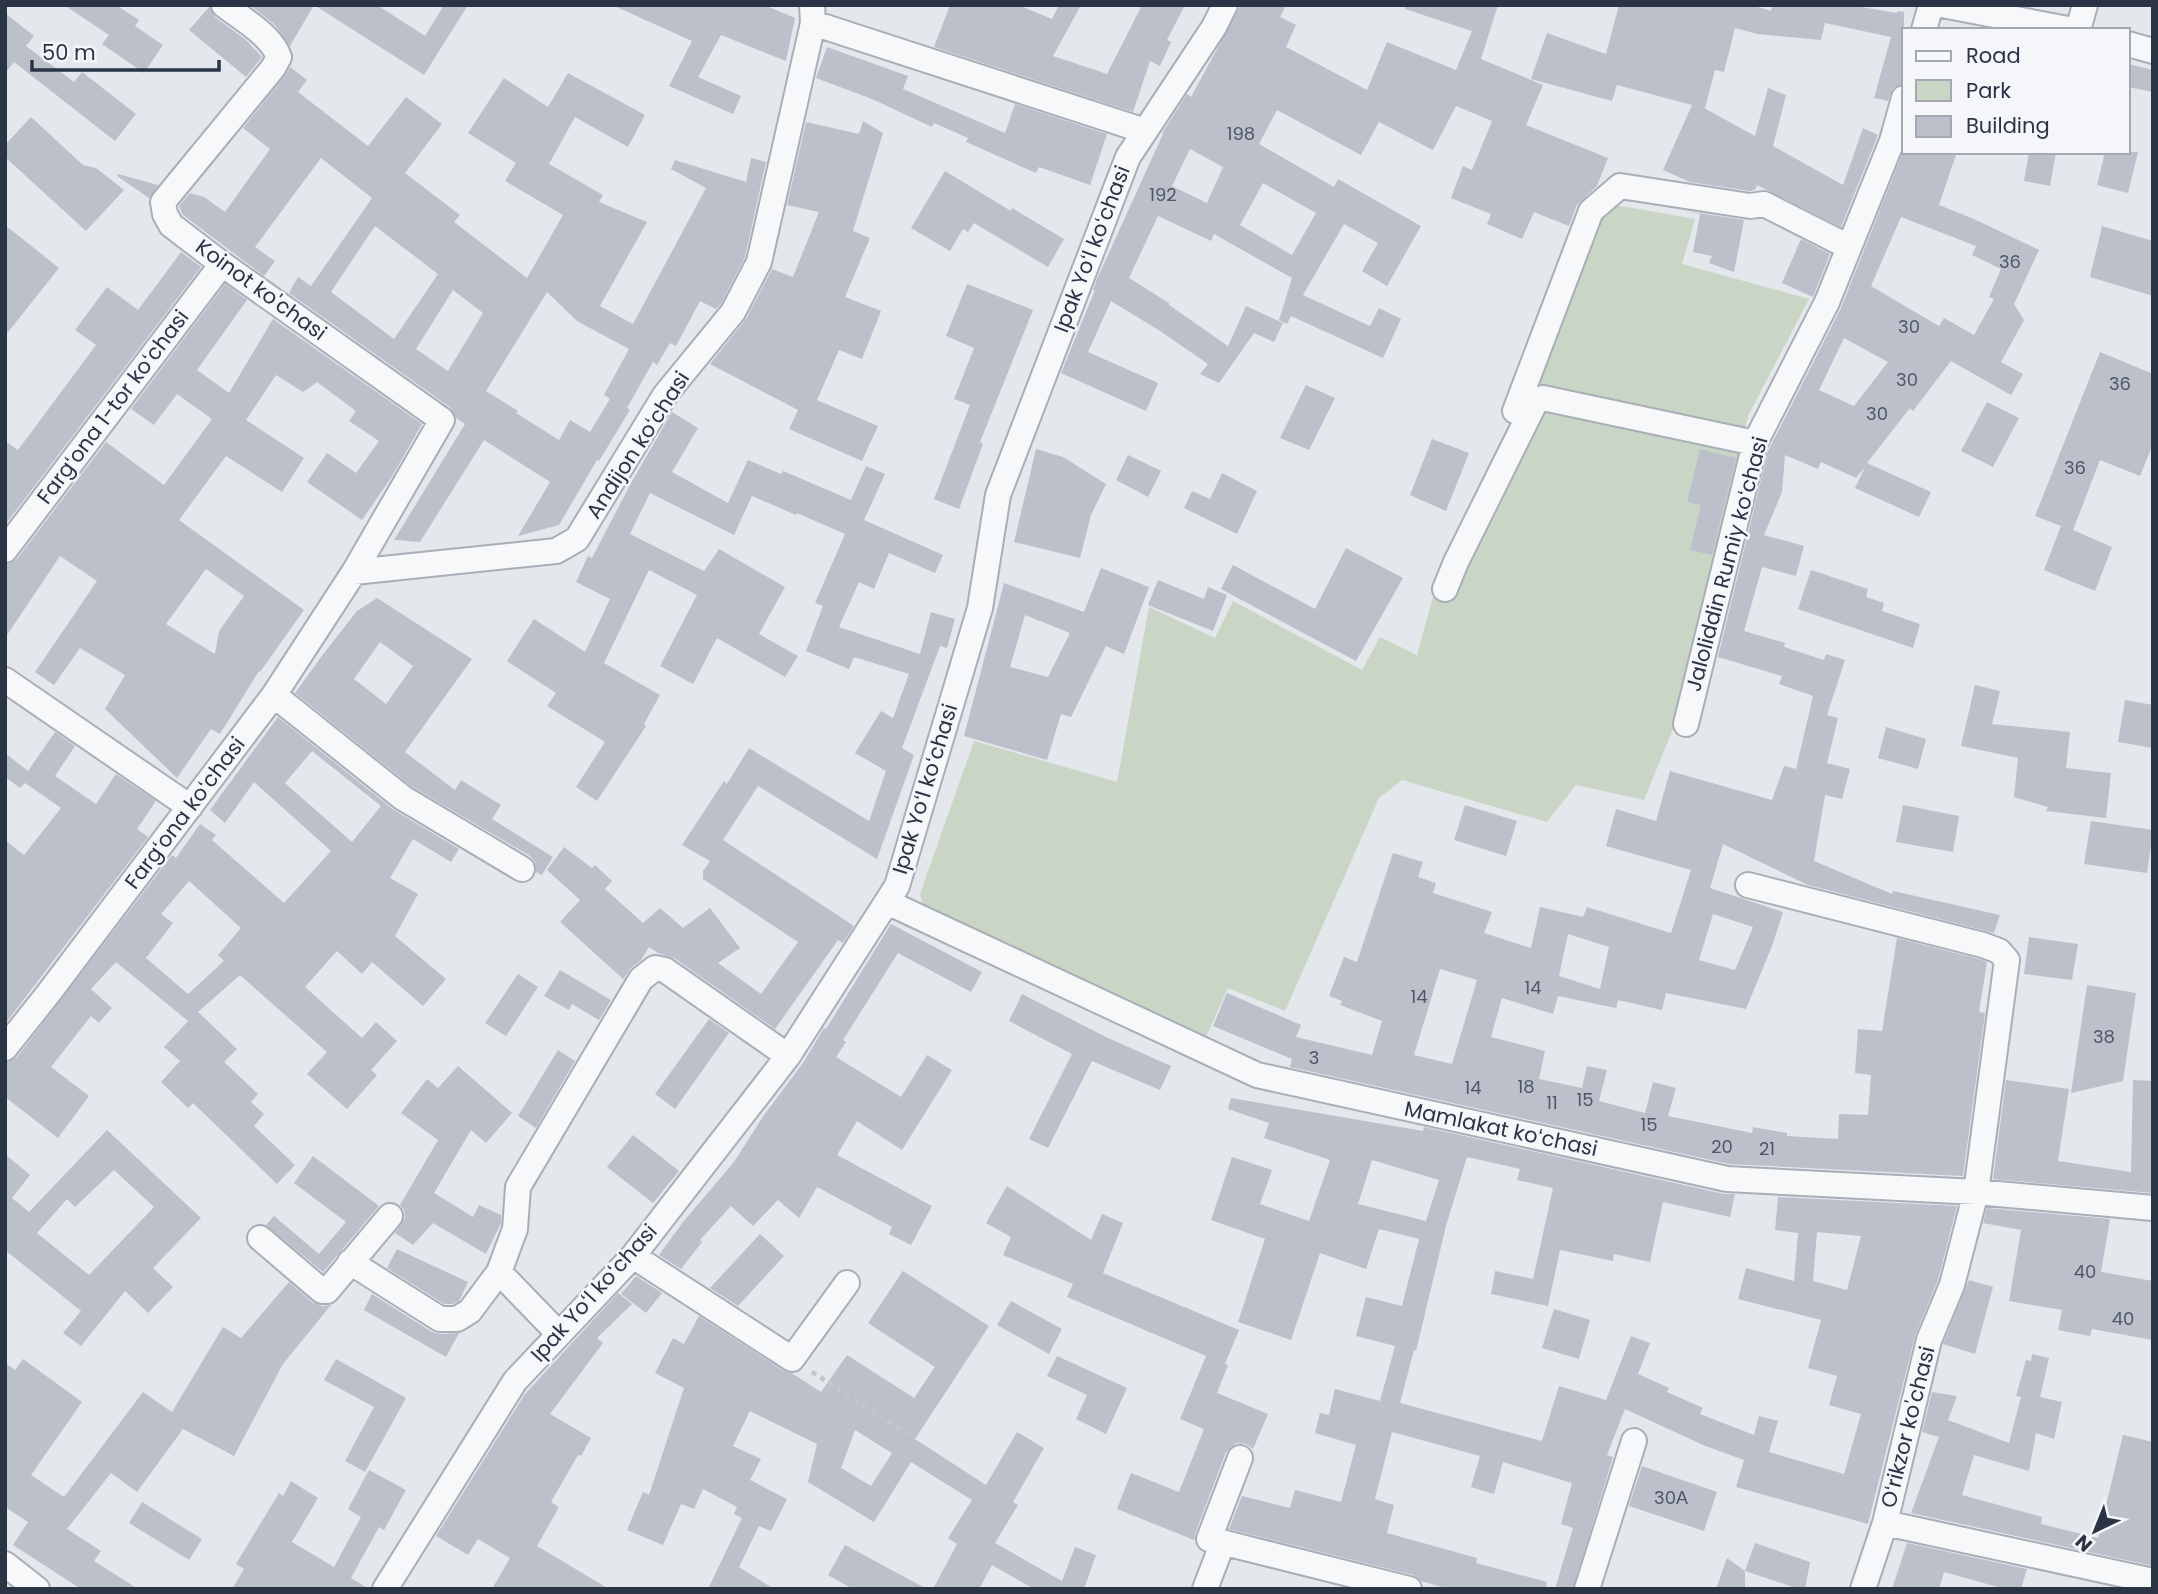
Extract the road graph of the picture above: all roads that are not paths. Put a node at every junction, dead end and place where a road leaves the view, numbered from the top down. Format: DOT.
graph roads {
  1 [pos="224,5"];
  2 [pos="1225,5"];
  3 [pos="1931,5"];
  4 [pos="1942,5"];
  5 [pos="2085,5"];
  6 [pos="812,14"];
  7 [pos="1925,28"];
  8 [pos="2063,28"];
  9 [pos="2079,28"];
  10 [pos="2130,45"];
  11 [pos="2153,51"];
  12 [pos="1902,105"];
  13 [pos="1145,131"];
  14 [pos="1849,247"];
  15 [pos="222,264"];
  16 [pos="1515,411"];
  17 [pos="1755,443"];
  18 [pos="5,550"];
  19 [pos="354,572"];
  20 [pos="1445,589"];
  21 [pos="5,680"];
  22 [pos="274,695"];
  23 [pos="1686,724"];
  24 [pos="190,807"];
  25 [pos="522,869"];
  26 [pos="1748,885"];
  27 [pos="887,902"];
  28 [pos="5,1048"];
  29 [pos="788,1056"];
  30 [pos="1976,1192"];
  31 [pos="2153,1208"];
  32 [pos="390,1216"];
  33 [pos="260,1238"];
  34 [pos="633,1256"];
  35 [pos="351,1262"];
  36 [pos="499,1272"];
  37 [pos="847,1283"];
  38 [pos="559,1334"];
  39 [pos="1634,1441"];
  40 [pos="1240,1458"];
  41 [pos="1885,1523"];
  42 [pos="1216,1540"];
  43 [pos="5,1564"];
  44 [pos="2153,1581"];
  45 [pos="2125,1582"];
  46 [pos="37,1589"];
  47 [pos="385,1589"];
  48 [pos="1205,1589"];
  49 [pos="1409,1589"];
  50 [pos="1587,1589"];
  51 [pos="1863,1589"];
  1 -- 15 [label="street, Koinot ko'chasi"];
  2 -- 13 [label="street, Ipak Yoʻl koʻchasi"];
  3 -- 7 [label="street"];
  4 -- 8 [label="street"];
  5 -- 9 [label="street"];
  6 -- 13 [label="street, Andijon koʻchasi"];
  6 -- 19 [label="street, Andijon koʻchasi"];
  10 -- 11 [label="street"];
  12 -- 14 [label="street, Jaloliddin Rumiy koʻchasi"];
  13 -- 27 [label="street, Ipak Yoʻl koʻchasi"];
  14 -- 16 [label="street"];
  14 -- 17 [label="street, Jaloliddin Rumiy koʻchasi"];
  15 -- 18 [label="street, Fargʻona 1-tor koʻchasi"];
  15 -- 19 [label="street, Koinot ko'chasi"];
  17 -- 20 [label="street"];
  17 -- 23 [label="street, Jaloliddin Rumiy koʻchasi"];
  19 -- 22 [label="street, Fargʻona koʻchasi"];
  21 -- 24 [label="street"];
  22 -- 24 [label="street, Fargʻona koʻchasi"];
  22 -- 25 [label="street"];
  24 -- 28 [label="street, Fargʻona koʻchasi"];
  26 -- 30 [label="street, Oʻrikzor ko'chasi"];
  27 -- 29 [label="street, Ipak Yoʻl koʻchasi"];
  27 -- 30 [label="street, Mamlakat koʻchasi"];
  29 -- 34 [label="street, Ipak Yoʻl koʻchasi"];
  29 -- 36 [label="street"];
  30 -- 31 [label="street, Mamlakat koʻchasi"];
  30 -- 41 [label="street, Oʻrikzor ko'chasi"];
  32 -- 35 [label="street"];
  33 -- 35 [label="street"];
  34 -- 37 [label="street"];
  34 -- 38 [label="street, Ipak Yoʻl koʻchasi"];
  35 -- 36 [label="street"];
  36 -- 38 [label="street"];
  38 -- 47 [label="street, Ipak Yoʻl koʻchasi"];
  39 -- 50 [label="street"];
  40 -- 42 [label="street"];
  41 -- 45 [label="street, Oʻrikzor ko'chasi"];
  41 -- 51 [label="street"];
  42 -- 48 [label="street"];
  42 -- 49 [label="street"];
  43 -- 46 [label="street"];
  44 -- 45 [label="street, Oʻrikzor ko'chasi"];
}
